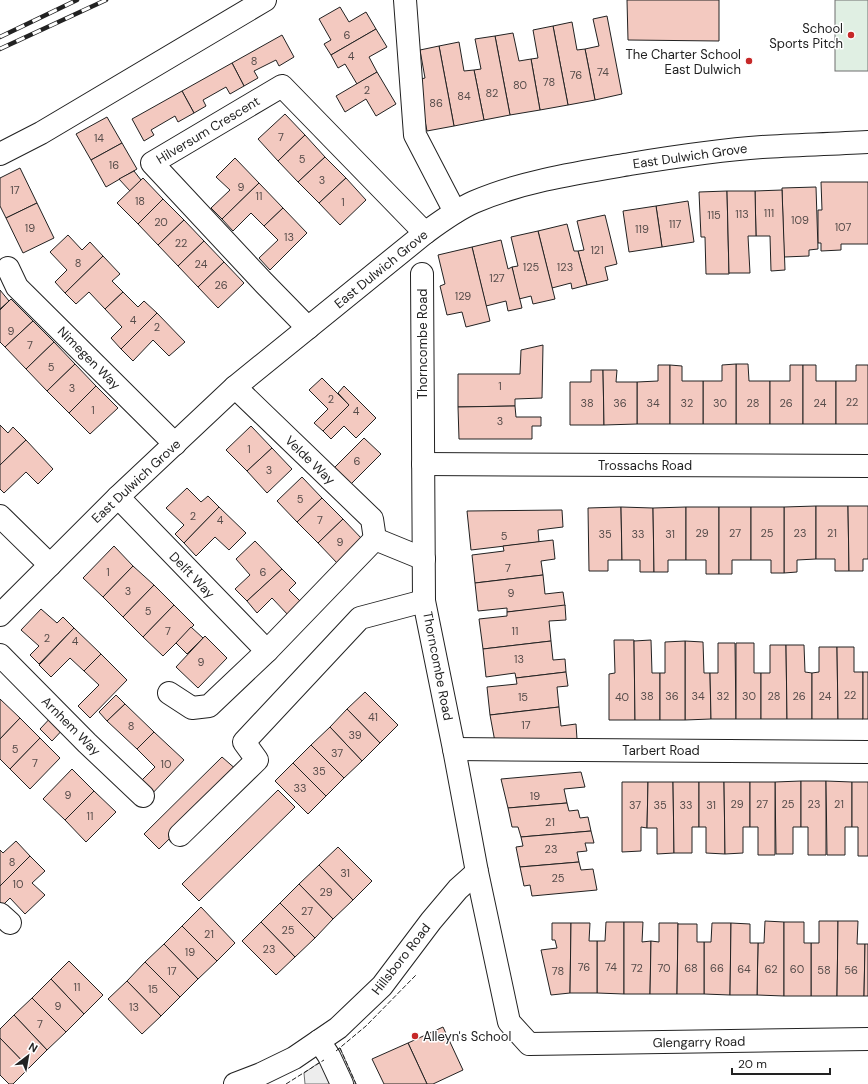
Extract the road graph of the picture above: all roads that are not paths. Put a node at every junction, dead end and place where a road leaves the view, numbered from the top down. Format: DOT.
graph roads {
  1 [pos="265,0"];
  2 [pos="405,0"];
  3 [pos="868,142"];
  4 [pos="0,154"];
  5 [pos="455,212"];
  6 [pos="425,233"];
  7 [pos="8,268"];
  8 [pos="422,274"];
  9 [pos="308,328"];
  10 [pos="235,387"];
  11 [pos="175,444"];
  12 [pos="423,464"];
  13 [pos="868,466"];
  14 [pos="118,497"];
  15 [pos="0,516"];
  16 [pos="376,539"];
  17 [pos="424,559"];
  18 [pos="50,565"];
  19 [pos="424,601"];
  20 [pos="0,615"];
  21 [pos="267,651"];
  22 [pos="0,655"];
  23 [pos="169,693"];
  24 [pos="454,749"];
  25 [pos="868,752"];
  26 [pos="143,796"];
  27 [pos="180,835"];
  28 [pos="477,872"];
  29 [pos="868,1039"];
  30 [pos="319,1041"];
  31 [pos="529,1044"];
  32 [pos="235,1084"];
  33 [pos="342,1084"];
  1 -- 4 [label="street"];
  2 -- 5 [label="street"];
  3 -- 5 [label="street, East Dulwich Grove"];
  5 -- 6 [label="street, East Dulwich Grove"];
  6 -- 9 [label="street, East Dulwich Grove"];
  6 -- 9 [label="street, Hilversum Crescent"];
  7 -- 11 [label="street, Nimegen Way"];
  8 -- 12 [label="street, Thorncombe Road"];
  9 -- 10 [label="street, East Dulwich Grove"];
  10 -- 11 [label="street, East Dulwich Grove"];
  10 -- 16 [label="street, Velde Way"];
  11 -- 14 [label="street, East Dulwich Grove"];
  12 -- 13 [label="street, Trossachs Road"];
  12 -- 17 [label="street, Thorncombe Road"];
  14 -- 18 [label="street, East Dulwich Grove"];
  14 -- 21 [label="street, Delft Way"];
  15 -- 18 [label="street"];
  16 -- 17 [label="street"];
  16 -- 21 [label="street"];
  17 -- 19 [label="street, Thorncombe Road"];
  18 -- 20 [label="street, East Dulwich Grove"];
  19 -- 24 [label="street, Thorncombe Road"];
  19 -- 27 [label="street"];
  21 -- 23 [label="street"];
  22 -- 26 [label="street, Arnhem Way"];
  24 -- 25 [label="street, Tarbert Road"];
  24 -- 28 [label="street, Thorncombe Road"];
  28 -- 30 [label="street, Hillsboro Road"];
  28 -- 31 [label="street, Thorncombe Road"];
  29 -- 31 [label="street, Glengarry Road"];
  30 -- 32 [label="street, Hillsboro Road"];
  30 -- 33 [label="street"];
}
